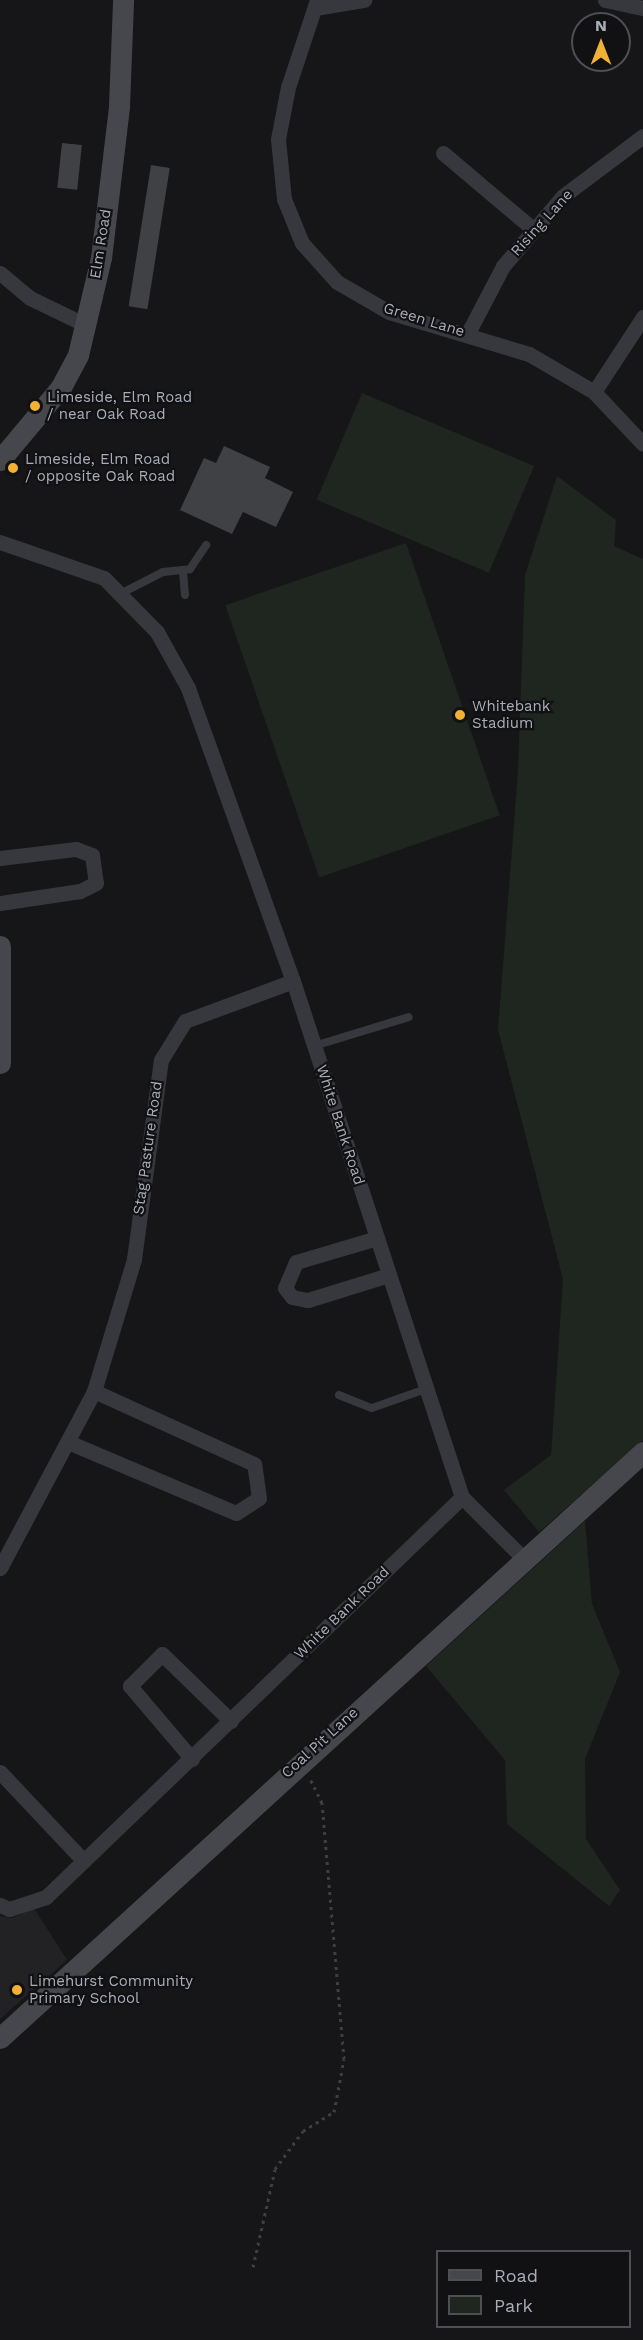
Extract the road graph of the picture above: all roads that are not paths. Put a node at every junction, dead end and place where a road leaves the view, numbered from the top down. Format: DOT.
graph roads {
  1 [pos="123,0"];
  2 [pos="364,0"];
  3 [pos="605,0"];
  4 [pos="316,4"];
  5 [pos="643,8"];
  6 [pos="643,136"];
  7 [pos="443,153"];
  8 [pos="534,230"];
  9 [pos="0,273"];
  10 [pos="643,317"];
  11 [pos="86,325"];
  12 [pos="468,333"];
  13 [pos="594,392"];
  14 [pos="643,444"];
  15 [pos="0,460"];
  16 [pos="0,542"];
  17 [pos="206,545"];
  18 [pos="183,572"];
  19 [pos="120,594"];
  20 [pos="186,596"];
  21 [pos="0,858"];
  22 [pos="0,903"];
  23 [pos="0,946"];
  24 [pos="293,981"];
  25 [pos="409,1017"];
  26 [pos="314,1046"];
  27 [pos="0,1063"];
  28 [pos="377,1238"];
  29 [pos="389,1275"];
  30 [pos="426,1389"];
  31 [pos="94,1390"];
  32 [pos="339,1395"];
  33 [pos="68,1442"];
  34 [pos="643,1452"];
  35 [pos="462,1497"];
  36 [pos="524,1559"];
  37 [pos="0,1568"];
  38 [pos="231,1721"];
  39 [pos="192,1759"];
  40 [pos="0,1773"];
  41 [pos="84,1861"];
  42 [pos="0,1905"];
  43 [pos="0,2038"];
  1 -- 11 [label="street, Elm Road"];
  2 -- 4 [label="street"];
  3 -- 5 [label="street"];
  4 -- 12 [label="street, Green Lane"];
  6 -- 8 [label="street, Rising Lane"];
  7 -- 8 [label="street"];
  8 -- 12 [label="street, Rising Lane"];
  9 -- 11 [label="street"];
  10 -- 13 [label="street"];
  11 -- 15 [label="street, Elm Road"];
  12 -- 13 [label="street, Green Lane"];
  13 -- 14 [label="street, Green Lane"];
  16 -- 19 [label="street, White Bank Road"];
  17 -- 18 [label="lane"];
  18 -- 19 [label="lane"];
  18 -- 20 [label="lane"];
  19 -- 24 [label="street, White Bank Road"];
  21 -- 22 [label="street"];
  23 -- 27 [label="street"];
  24 -- 26 [label="street, White Bank Road"];
  24 -- 31 [label="street, Stag Pasture Road"];
  25 -- 26 [label="lane"];
  26 -- 28 [label="street, White Bank Road"];
  28 -- 29 [label="street, White Bank Road"];
  28 -- 29 [label="street"];
  29 -- 30 [label="street, White Bank Road"];
  30 -- 32 [label="lane"];
  30 -- 35 [label="street, White Bank Road"];
  31 -- 33 [label="street, Stag Pasture Road"];
  31 -- 33 [label="street"];
  33 -- 37 [label="street, Stag Pasture Road"];
  34 -- 36 [label="street, Coal Pit Lane"];
  35 -- 36 [label="street"];
  35 -- 38 [label="street, White Bank Road"];
  36 -- 43 [label="street, Coal Pit Lane"];
  38 -- 39 [label="street, White Bank Road"];
  38 -- 39 [label="street"];
  39 -- 41 [label="street, White Bank Road"];
  40 -- 41 [label="street"];
  41 -- 42 [label="street, White Bank Road"];
}
